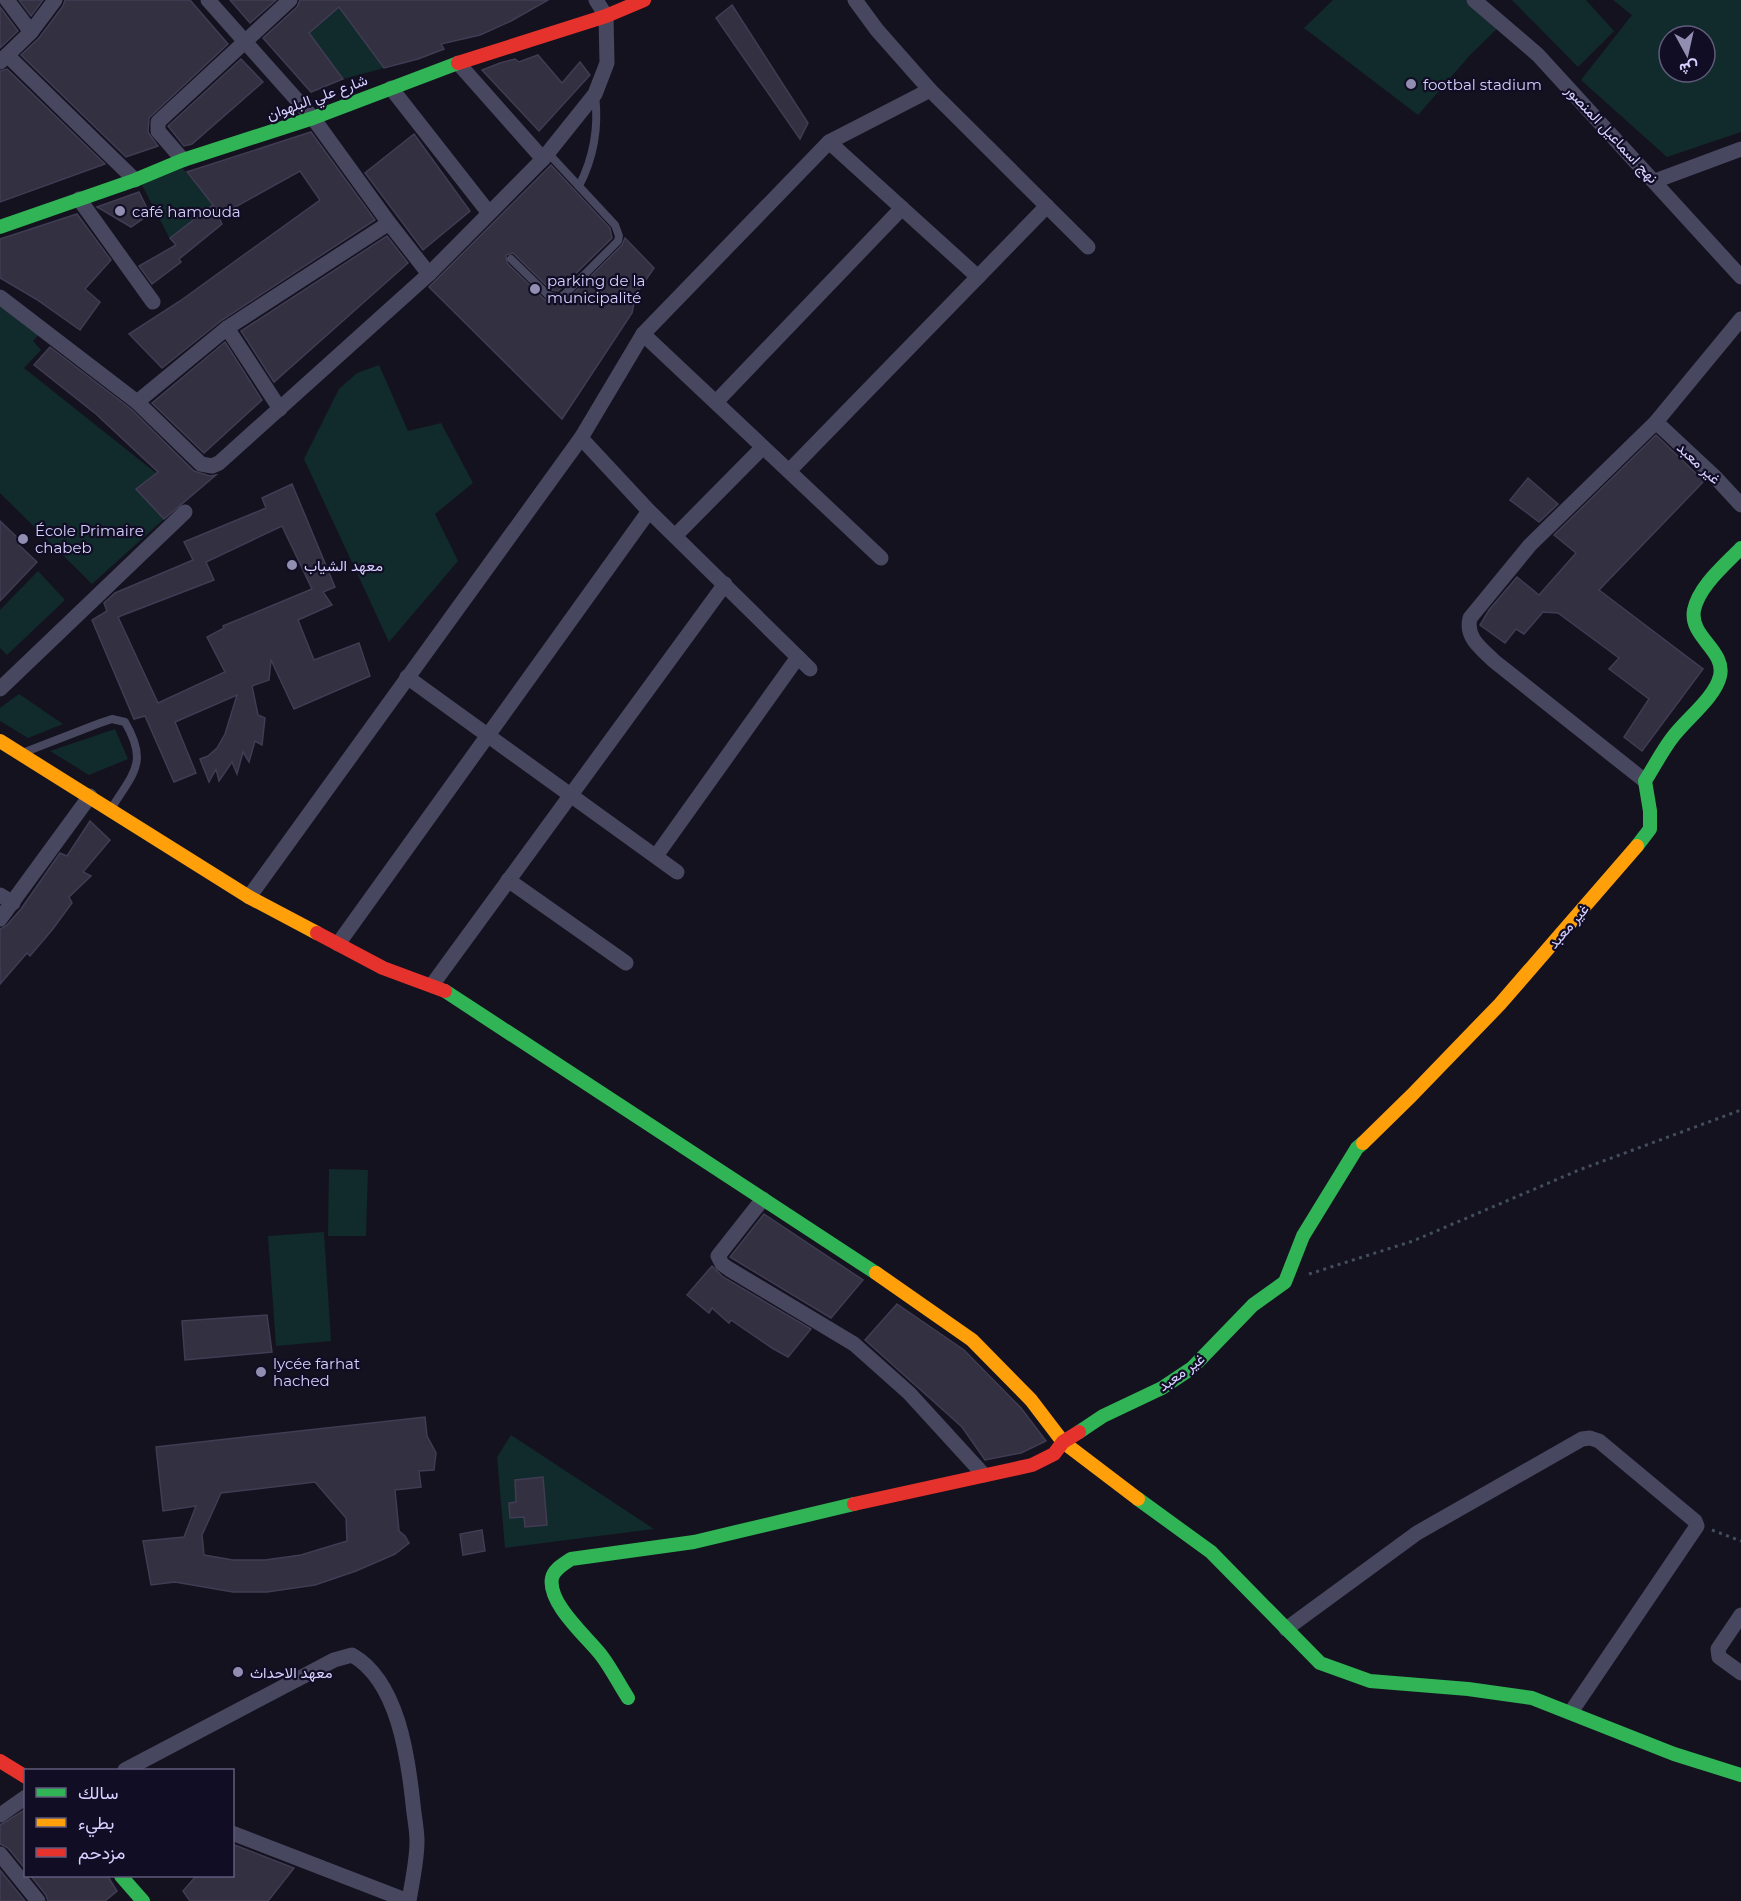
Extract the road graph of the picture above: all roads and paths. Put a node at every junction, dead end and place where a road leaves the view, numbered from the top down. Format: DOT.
graph roads {
  1 [pos="7,0"];
  2 [pos="55,0"];
  3 [pos="208,0"];
  4 [pos="290,0"];
  5 [pos="596,0"];
  6 [pos="644,0"];
  7 [pos="855,0"];
  8 [pos="1474,0"];
  9 [pos="606,16"];
  10 [pos="31,32"];
  11 [pos="244,41"];
  12 [pos="4,59"];
  13 [pos="458,63"];
  14 [pos="391,88"];
  15 [pos="930,90"];
  16 [pos="595,93"];
  17 [pos="313,118"];
  18 [pos="829,142"];
  19 [pos="1741,149"];
  20 [pos="545,156"];
  21 [pos="183,160"];
  22 [pos="135,180"];
  23 [pos="1655,181"];
  24 [pos="579,186"];
  25 [pos="79,199"];
  26 [pos="1047,206"];
  27 [pos="902,208"];
  28 [pos="489,213"];
  29 [pos="389,223"];
  30 [pos="0,227"];
  31 [pos="1088,247"];
  32 [pos="511,259"];
  33 [pos="429,274"];
  34 [pos="978,277"];
  35 [pos="1741,277"];
  36 [pos="153,302"];
  37 [pos="2,303"];
  38 [pos="1741,319"];
  39 [pos="227,328"];
  40 [pos="643,334"];
  41 [pos="137,402"];
  42 [pos="716,402"];
  43 [pos="280,409"];
  44 [pos="1656,422"];
  45 [pos="581,438"];
  46 [pos="763,447"];
  47 [pos="789,471"];
  48 [pos="1741,505"];
  49 [pos="649,511"];
  50 [pos="184,512"];
  51 [pos="675,536"];
  52 [pos="1741,548"];
  53 [pos="881,558"];
  54 [pos="725,584"];
  55 [pos="798,657"];
  56 [pos="810,669"];
  57 [pos="407,678"];
  58 [pos="0,688"];
  59 [pos="488,735"];
  60 [pos="0,741"];
  61 [pos="21,754"];
  62 [pos="1645,781"];
  63 [pos="571,795"];
  64 [pos="90,796"];
  65 [pos="111,809"];
  66 [pos="656,856"];
  67 [pos="678,872"];
  68 [pos="508,880"];
  69 [pos="249,897"];
  70 [pos="6,899"];
  71 [pos="0,919"];
  72 [pos="338,944"];
  73 [pos="626,963"];
  74 [pos="432,985"];
  75 [pos="1741,1110"];
  76 [pos="763,1199"];
  77 [pos="1285,1282"];
  78 [pos="1063,1442"];
  79 [pos="984,1475"];
  80 [pos="1697,1526"];
  81 [pos="1741,1541"];
  82 [pos="1741,1615"];
  83 [pos="1286,1629"];
  84 [pos="1741,1673"];
  85 [pos="628,1698"];
  86 [pos="1571,1712"];
  87 [pos="0,1761"];
  88 [pos="127,1769"];
  89 [pos="1741,1775"];
  90 [pos="24,1776"];
  91 [pos="24,1798"];
  92 [pos="0,1815"];
  93 [pos="234,1834"];
  94 [pos="0,1854"];
  95 [pos="123,1877"];
  96 [pos="39,1901"];
  97 [pos="143,1901"];
  98 [pos="409,1901"];
  1 -- 10 [label="street"];
  2 -- 10 [label="street"];
  3 -- 11 [label="street"];
  4 -- 11 [label="street"];
  5 -- 9 [label="street"];
  6 -- 9 [label="street, شارع علي البلهوان"];
  7 -- 15 [label="street"];
  8 -- 23 [label="street, نهج اسماعيل المنصور"];
  9 -- 13 [label="street, شارع علي البلهوان"];
  9 -- 16 [label="street"];
  10 -- 12 [label="street"];
  11 -- 17 [label="street"];
  11 -- 21 [label="street"];
  12 -- 22 [label="street"];
  13 -- 14 [label="street, شارع علي البلهوان"];
  13 -- 20 [label="street"];
  14 -- 17 [label="street, شارع علي البلهوان"];
  14 -- 28 [label="street"];
  15 -- 18 [label="street"];
  15 -- 26 [label="street"];
  16 -- 20 [label="street"];
  16 -- 24 [label="lane"];
  17 -- 21 [label="street, شارع علي البلهوان"];
  17 -- 29 [label="street"];
  18 -- 27 [label="street"];
  18 -- 40 [label="street"];
  19 -- 23 [label="street"];
  20 -- 24 [label="lane"];
  20 -- 28 [label="street"];
  21 -- 22 [label="street, شارع علي البلهوان"];
  22 -- 25 [label="street, شارع علي البلهوان"];
  23 -- 35 [label="street, نهج اسماعيل المنصور"];
  24 -- 32 [label="lane"];
  25 -- 30 [label="street, شارع علي البلهوان"];
  25 -- 36 [label="street"];
  26 -- 31 [label="street"];
  26 -- 34 [label="street"];
  27 -- 34 [label="street"];
  27 -- 42 [label="street"];
  28 -- 33 [label="street"];
  29 -- 33 [label="street"];
  29 -- 39 [label="street"];
  33 -- 43 [label="street"];
  34 -- 47 [label="street"];
  37 -- 41 [label="street"];
  38 -- 44 [label="street"];
  39 -- 41 [label="street"];
  39 -- 43 [label="street"];
  40 -- 42 [label="street"];
  40 -- 45 [label="street"];
  41 -- 43 [label="street"];
  42 -- 46 [label="street"];
  44 -- 48 [label="street, غير معبد"];
  44 -- 62 [label="street"];
  45 -- 49 [label="street"];
  45 -- 57 [label="street"];
  46 -- 47 [label="street"];
  46 -- 51 [label="street"];
  47 -- 53 [label="street"];
  49 -- 51 [label="street"];
  49 -- 59 [label="street"];
  50 -- 58 [label="street"];
  51 -- 54 [label="street"];
  52 -- 62 [label="street"];
  54 -- 55 [label="street"];
  54 -- 63 [label="street"];
  55 -- 56 [label="street"];
  55 -- 66 [label="street"];
  57 -- 59 [label="street"];
  57 -- 69 [label="street"];
  59 -- 63 [label="street"];
  59 -- 72 [label="street"];
  60 -- 61 [label="street"];
  61 -- 64 [label="street"];
  61 -- 65 [label="lane"];
  62 -- 77 [label="street, غير معبد"];
  63 -- 66 [label="street"];
  63 -- 68 [label="street"];
  64 -- 65 [label="street"];
  64 -- 70 [label="street"];
  65 -- 69 [label="street"];
  66 -- 67 [label="street"];
  68 -- 73 [label="street"];
  68 -- 74 [label="street"];
  69 -- 72 [label="street"];
  70 -- 71 [label="street"];
  72 -- 74 [label="street"];
  74 -- 76 [label="street"];
  75 -- 77 [label="path"];
  76 -- 78 [label="street"];
  76 -- 79 [label="street"];
  77 -- 78 [label="street, غير معبد"];
  78 -- 79 [label="street, غير معبد"];
  78 -- 83 [label="street"];
  79 -- 85 [label="street, غير معبد"];
  80 -- 81 [label="path"];
  80 -- 83 [label="street"];
  80 -- 86 [label="street"];
  82 -- 84 [label="street"];
  83 -- 86 [label="street"];
  86 -- 89 [label="street"];
  87 -- 90 [label="street"];
  88 -- 98 [label="street"];
  91 -- 92 [label="street"];
  93 -- 98 [label="street"];
  94 -- 96 [label="street"];
  95 -- 97 [label="street"];
}
